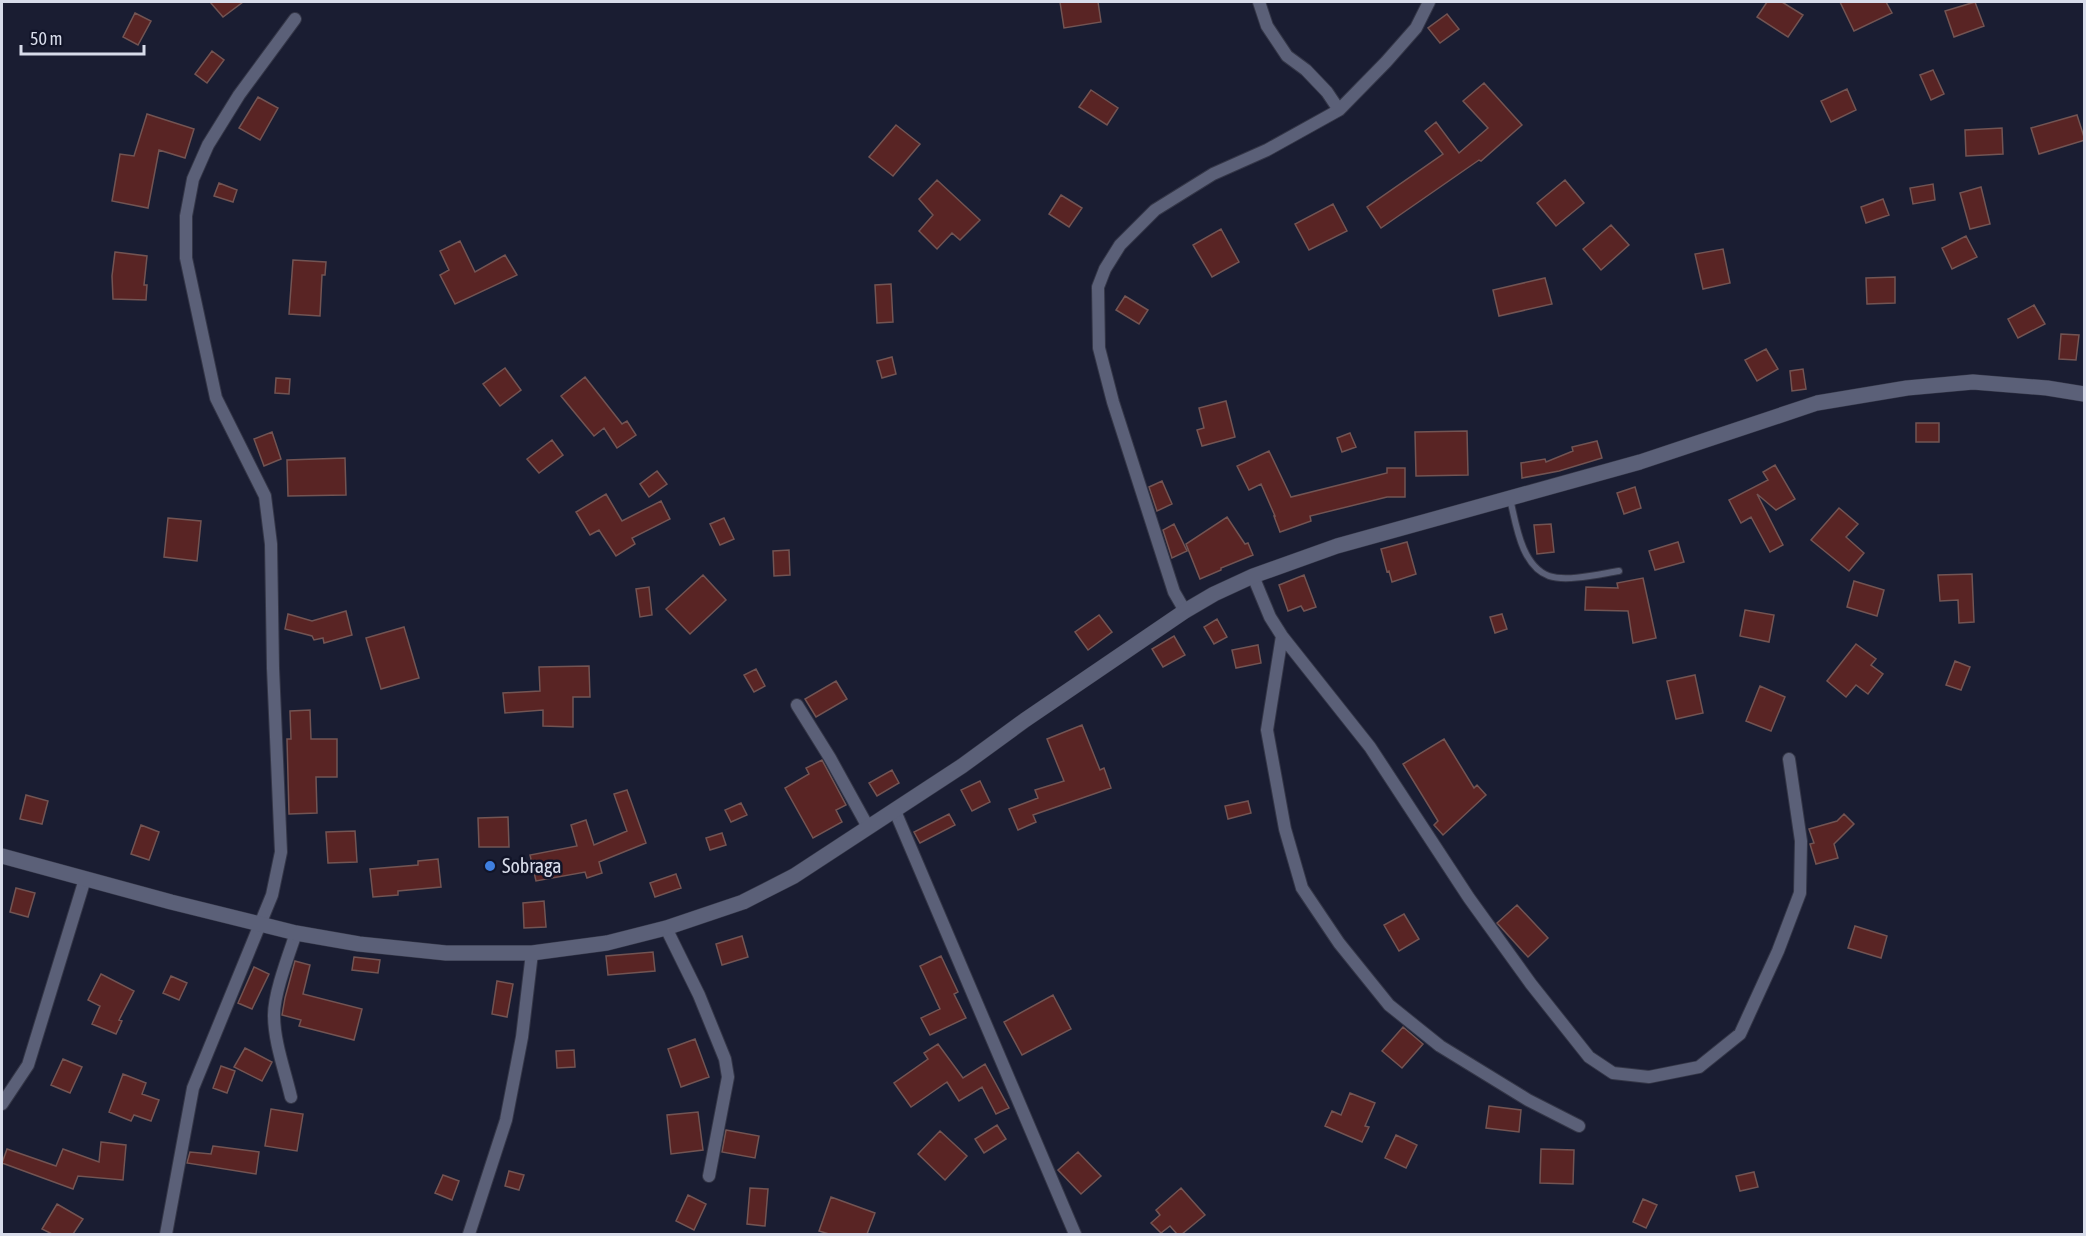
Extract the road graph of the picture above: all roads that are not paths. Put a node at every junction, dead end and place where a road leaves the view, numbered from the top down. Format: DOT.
graph roads {
  1 [pos="1259,2"];
  2 [pos="1429,2"];
  3 [pos="295,19"];
  4 [pos="1339,110"];
  5 [pos="2085,394"];
  6 [pos="1510,499"];
  7 [pos="1619,571"];
  8 [pos="1253,576"];
  9 [pos="1185,611"];
  10 [pos="1282,636"];
  11 [pos="797,705"];
  12 [pos="1789,759"];
  13 [pos="895,811"];
  14 [pos="868,827"];
  15 [pos="2,856"];
  16 [pos="85,879"];
  17 [pos="260,924"];
  18 [pos="666,928"];
  19 [pos="296,933"];
  20 [pos="532,953"];
  21 [pos="291,1097"];
  22 [pos="2,1104"];
  23 [pos="1579,1126"];
  24 [pos="710,1176"];
  25 [pos="166,1234"];
  26 [pos="469,1234"];
  27 [pos="1075,1234"];
  1 -- 4 [label="street"];
  2 -- 4 [label="street"];
  3 -- 17 [label="street"];
  4 -- 9 [label="street"];
  5 -- 6 [label="street"];
  6 -- 7 [label="lane"];
  6 -- 8 [label="street"];
  8 -- 9 [label="street"];
  8 -- 10 [label="street"];
  9 -- 13 [label="street"];
  10 -- 12 [label="street"];
  10 -- 23 [label="street"];
  11 -- 14 [label="street"];
  13 -- 14 [label="street"];
  13 -- 27 [label="street"];
  14 -- 18 [label="street"];
  15 -- 16 [label="street"];
  16 -- 17 [label="street"];
  16 -- 22 [label="street"];
  17 -- 19 [label="street"];
  17 -- 25 [label="street"];
  18 -- 20 [label="street"];
  18 -- 24 [label="street"];
  19 -- 20 [label="street"];
  19 -- 21 [label="street"];
  20 -- 26 [label="street"];
}
